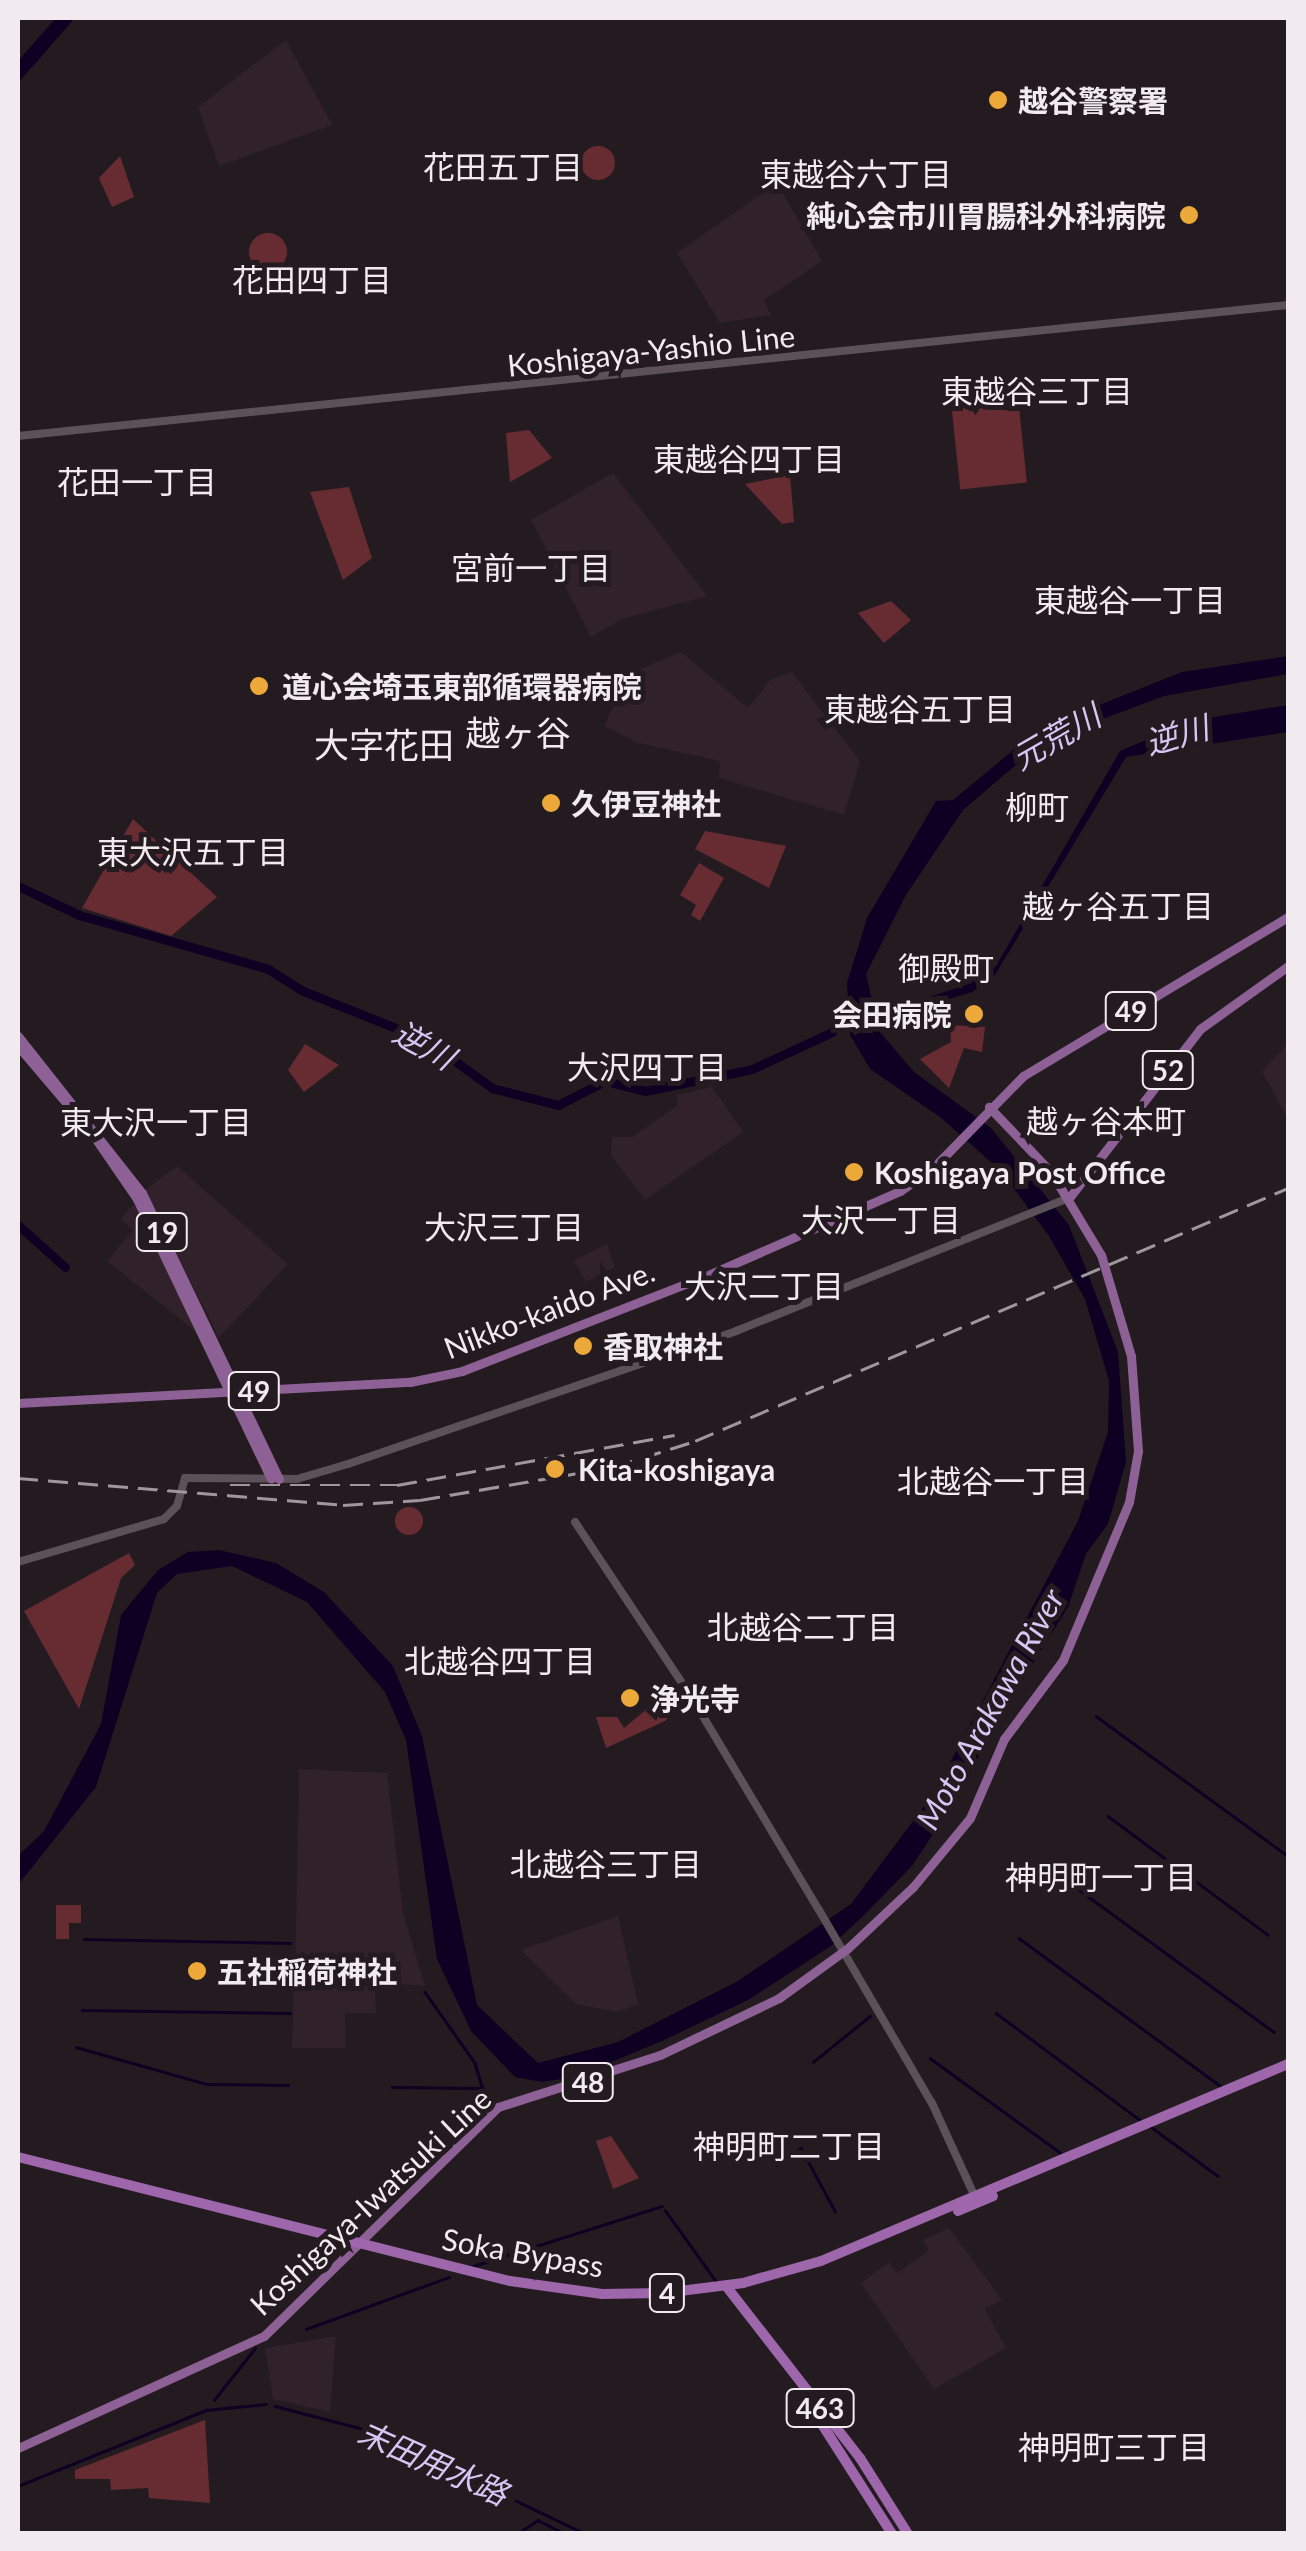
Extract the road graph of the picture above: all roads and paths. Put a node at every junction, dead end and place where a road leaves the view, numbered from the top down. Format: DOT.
graph roads {
  1 [pos="1288,305"];
  2 [pos="18,436"];
  3 [pos="1288,918"];
  4 [pos="1288,966"];
  5 [pos="18,1036"];
  6 [pos="18,1046"];
  7 [pos="985,1111"];
  8 [pos="1069,1198"];
  9 [pos="235,1392"];
  10 [pos="18,1403"];
  11 [pos="275,1479"];
  12 [pos="575,1522"];
  13 [pos="18,1562"];
  14 [pos="842,1950"];
  15 [pos="1288,2067"];
  16 [pos="18,2160"];
  17 [pos="976,2200"];
  18 [pos="358,2246"];
  19 [pos="724,2290"];
  20 [pos="18,2448"];
  21 [pos="888,2507"];
  22 [pos="892,2534"];
  23 [pos="905,2534"];
  1 -- 2 [label="main road, Koshigaya-Yashio Line"];
  3 -- 7 [label="main road, Nikko-kaido Ave. / 49"];
  4 -- 8 [label="main road, 52"];
  5 -- 9 [label="main road, 19"];
  6 -- 9 [label="main road, 19"];
  7 -- 8 [label="main road, Koshigaya-Iwatsuki Line / 48"];
  7 -- 9 [label="main road, Nikko-kaido Ave. / 49"];
  8 -- 11 [label="main road"];
  8 -- 14 [label="main road, Koshigaya-Iwatsuki Line / 48"];
  9 -- 10 [label="main road, Nikko-kaido Ave. / 49"];
  9 -- 11 [label="main road, 19"];
  11 -- 13 [label="main road"];
  12 -- 14 [label="main road"];
  14 -- 17 [label="main road"];
  14 -- 18 [label="main road, Koshigaya-Iwatsuki Line / 48"];
  15 -- 17 [label="highway, Soka Bypass / 4"];
  16 -- 18 [label="highway, Soka Bypass / 4"];
  17 -- 19 [label="highway, Soka Bypass / 4"];
  18 -- 19 [label="highway, Soka Bypass / 4"];
  18 -- 20 [label="main road, Koshigaya-Iwatsuki Line / 48"];
  19 -- 22 [label="highway, 463"];
  19 -- 23 [label="highway, 463"];
  21 -- 23 [label="highway"];
}
